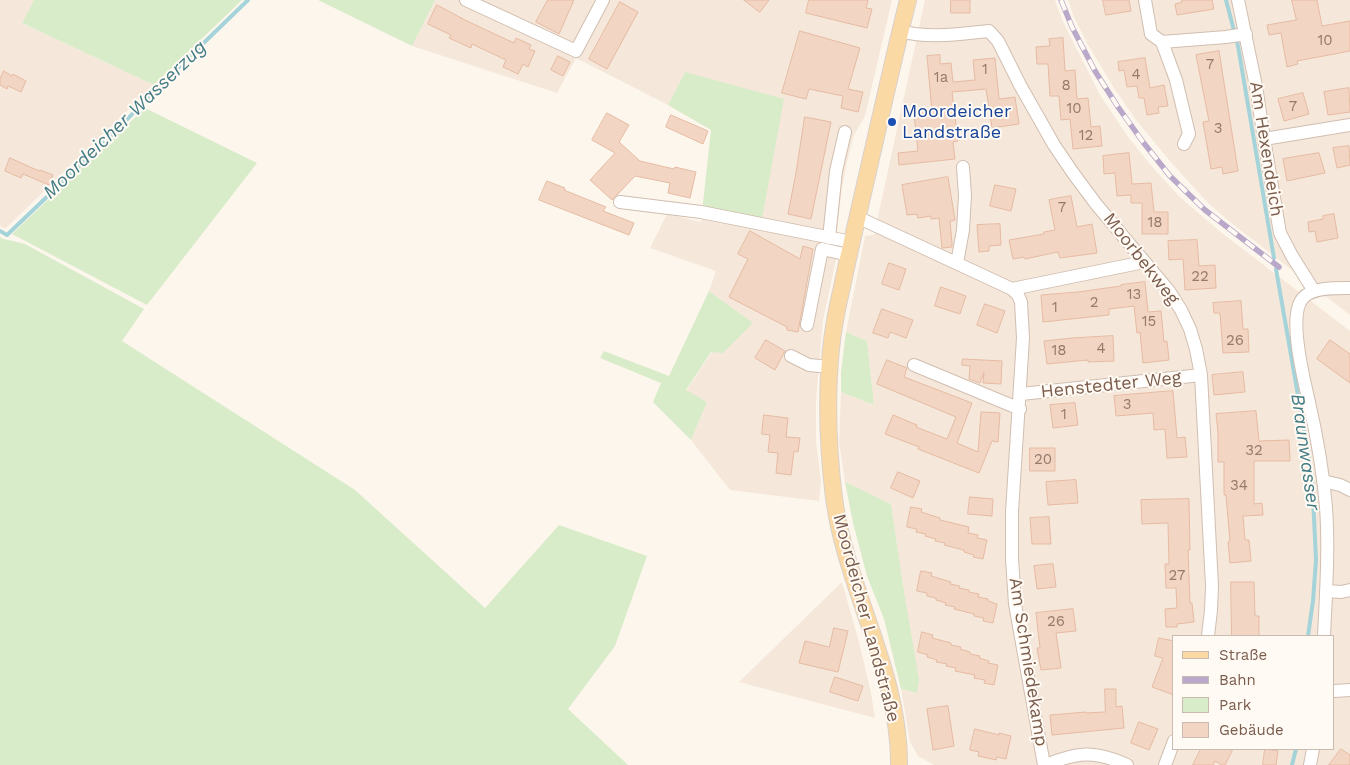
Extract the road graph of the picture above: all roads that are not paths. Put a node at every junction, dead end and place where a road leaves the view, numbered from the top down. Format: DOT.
graph roads {
  1 [pos="466,0"];
  2 [pos="603,0"];
  3 [pos="908,0"];
  4 [pos="1146,0"];
  5 [pos="1238,0"];
  6 [pos="900,31"];
  7 [pos="1246,34"];
  8 [pos="1162,42"];
  9 [pos="1350,125"];
  10 [pos="845,132"];
  11 [pos="1264,139"];
  12 [pos="1184,144"];
  13 [pos="963,167"];
  14 [pos="620,202"];
  15 [pos="858,217"];
  16 [pos="829,238"];
  17 [pos="850,249"];
  18 [pos="1144,262"];
  19 [pos="957,263"];
  20 [pos="1350,288"];
  21 [pos="1012,289"];
  22 [pos="1312,292"];
  23 [pos="807,325"];
  24 [pos="791,356"];
  25 [pos="914,366"];
  26 [pos="830,367"];
  27 [pos="1201,376"];
  28 [pos="1021,394"];
  29 [pos="1020,408"];
  30 [pos="1323,481"];
  31 [pos="1350,490"];
  32 [pos="1350,590"];
  33 [pos="1326,591"];
  34 [pos="1208,635"];
  35 [pos="1324,635"];
  36 [pos="1350,690"];
  37 [pos="1335,691"];
  38 [pos="1172,746"];
  39 [pos="1313,750"];
  40 [pos="899,765"];
  41 [pos="1045,765"];
  42 [pos="1127,765"];
  43 [pos="1165,765"];
  44 [pos="1310,765"];
  1 -- 2 [label="street"];
  3 -- 6 [label="main road, Moordeicher Landstraße"];
  4 -- 8 [label="street"];
  5 -- 7 [label="street, Am Hexendeich"];
  6 -- 15 [label="main road, Moordeicher Landstraße"];
  6 -- 18 [label="street, Moorbekweg"];
  7 -- 8 [label="street"];
  7 -- 11 [label="street, Am Hexendeich"];
  8 -- 12 [label="street"];
  9 -- 11 [label="street"];
  10 -- 16 [label="street"];
  11 -- 22 [label="street, Am Hexendeich"];
  13 -- 19 [label="street"];
  14 -- 16 [label="street"];
  15 -- 17 [label="main road, Moordeicher Landstraße"];
  15 -- 19 [label="street"];
  16 -- 17 [label="street"];
  17 -- 23 [label="street"];
  17 -- 26 [label="main road, Moordeicher Landstraße"];
  18 -- 21 [label="street"];
  18 -- 27 [label="street, Moorbekweg"];
  19 -- 21 [label="street"];
  20 -- 22 [label="street"];
  21 -- 28 [label="street, Am Schmiedekamp"];
  22 -- 30 [label="street"];
  24 -- 26 [label="street"];
  25 -- 29 [label="street"];
  26 -- 40 [label="main road, Moordeicher Landstraße"];
  27 -- 28 [label="street, Henstedter Weg"];
  27 -- 34 [label="street, Moorbekweg"];
  28 -- 29 [label="street, Am Schmiedekamp"];
  29 -- 41 [label="street, Am Schmiedekamp"];
  30 -- 31 [label="street"];
  30 -- 33 [label="street"];
  32 -- 33 [label="street"];
  33 -- 35 [label="street"];
  36 -- 37 [label="street"];
  38 -- 43 [label="street"];
  39 -- 44 [label="street"];
  41 -- 42 [label="street"];
}
